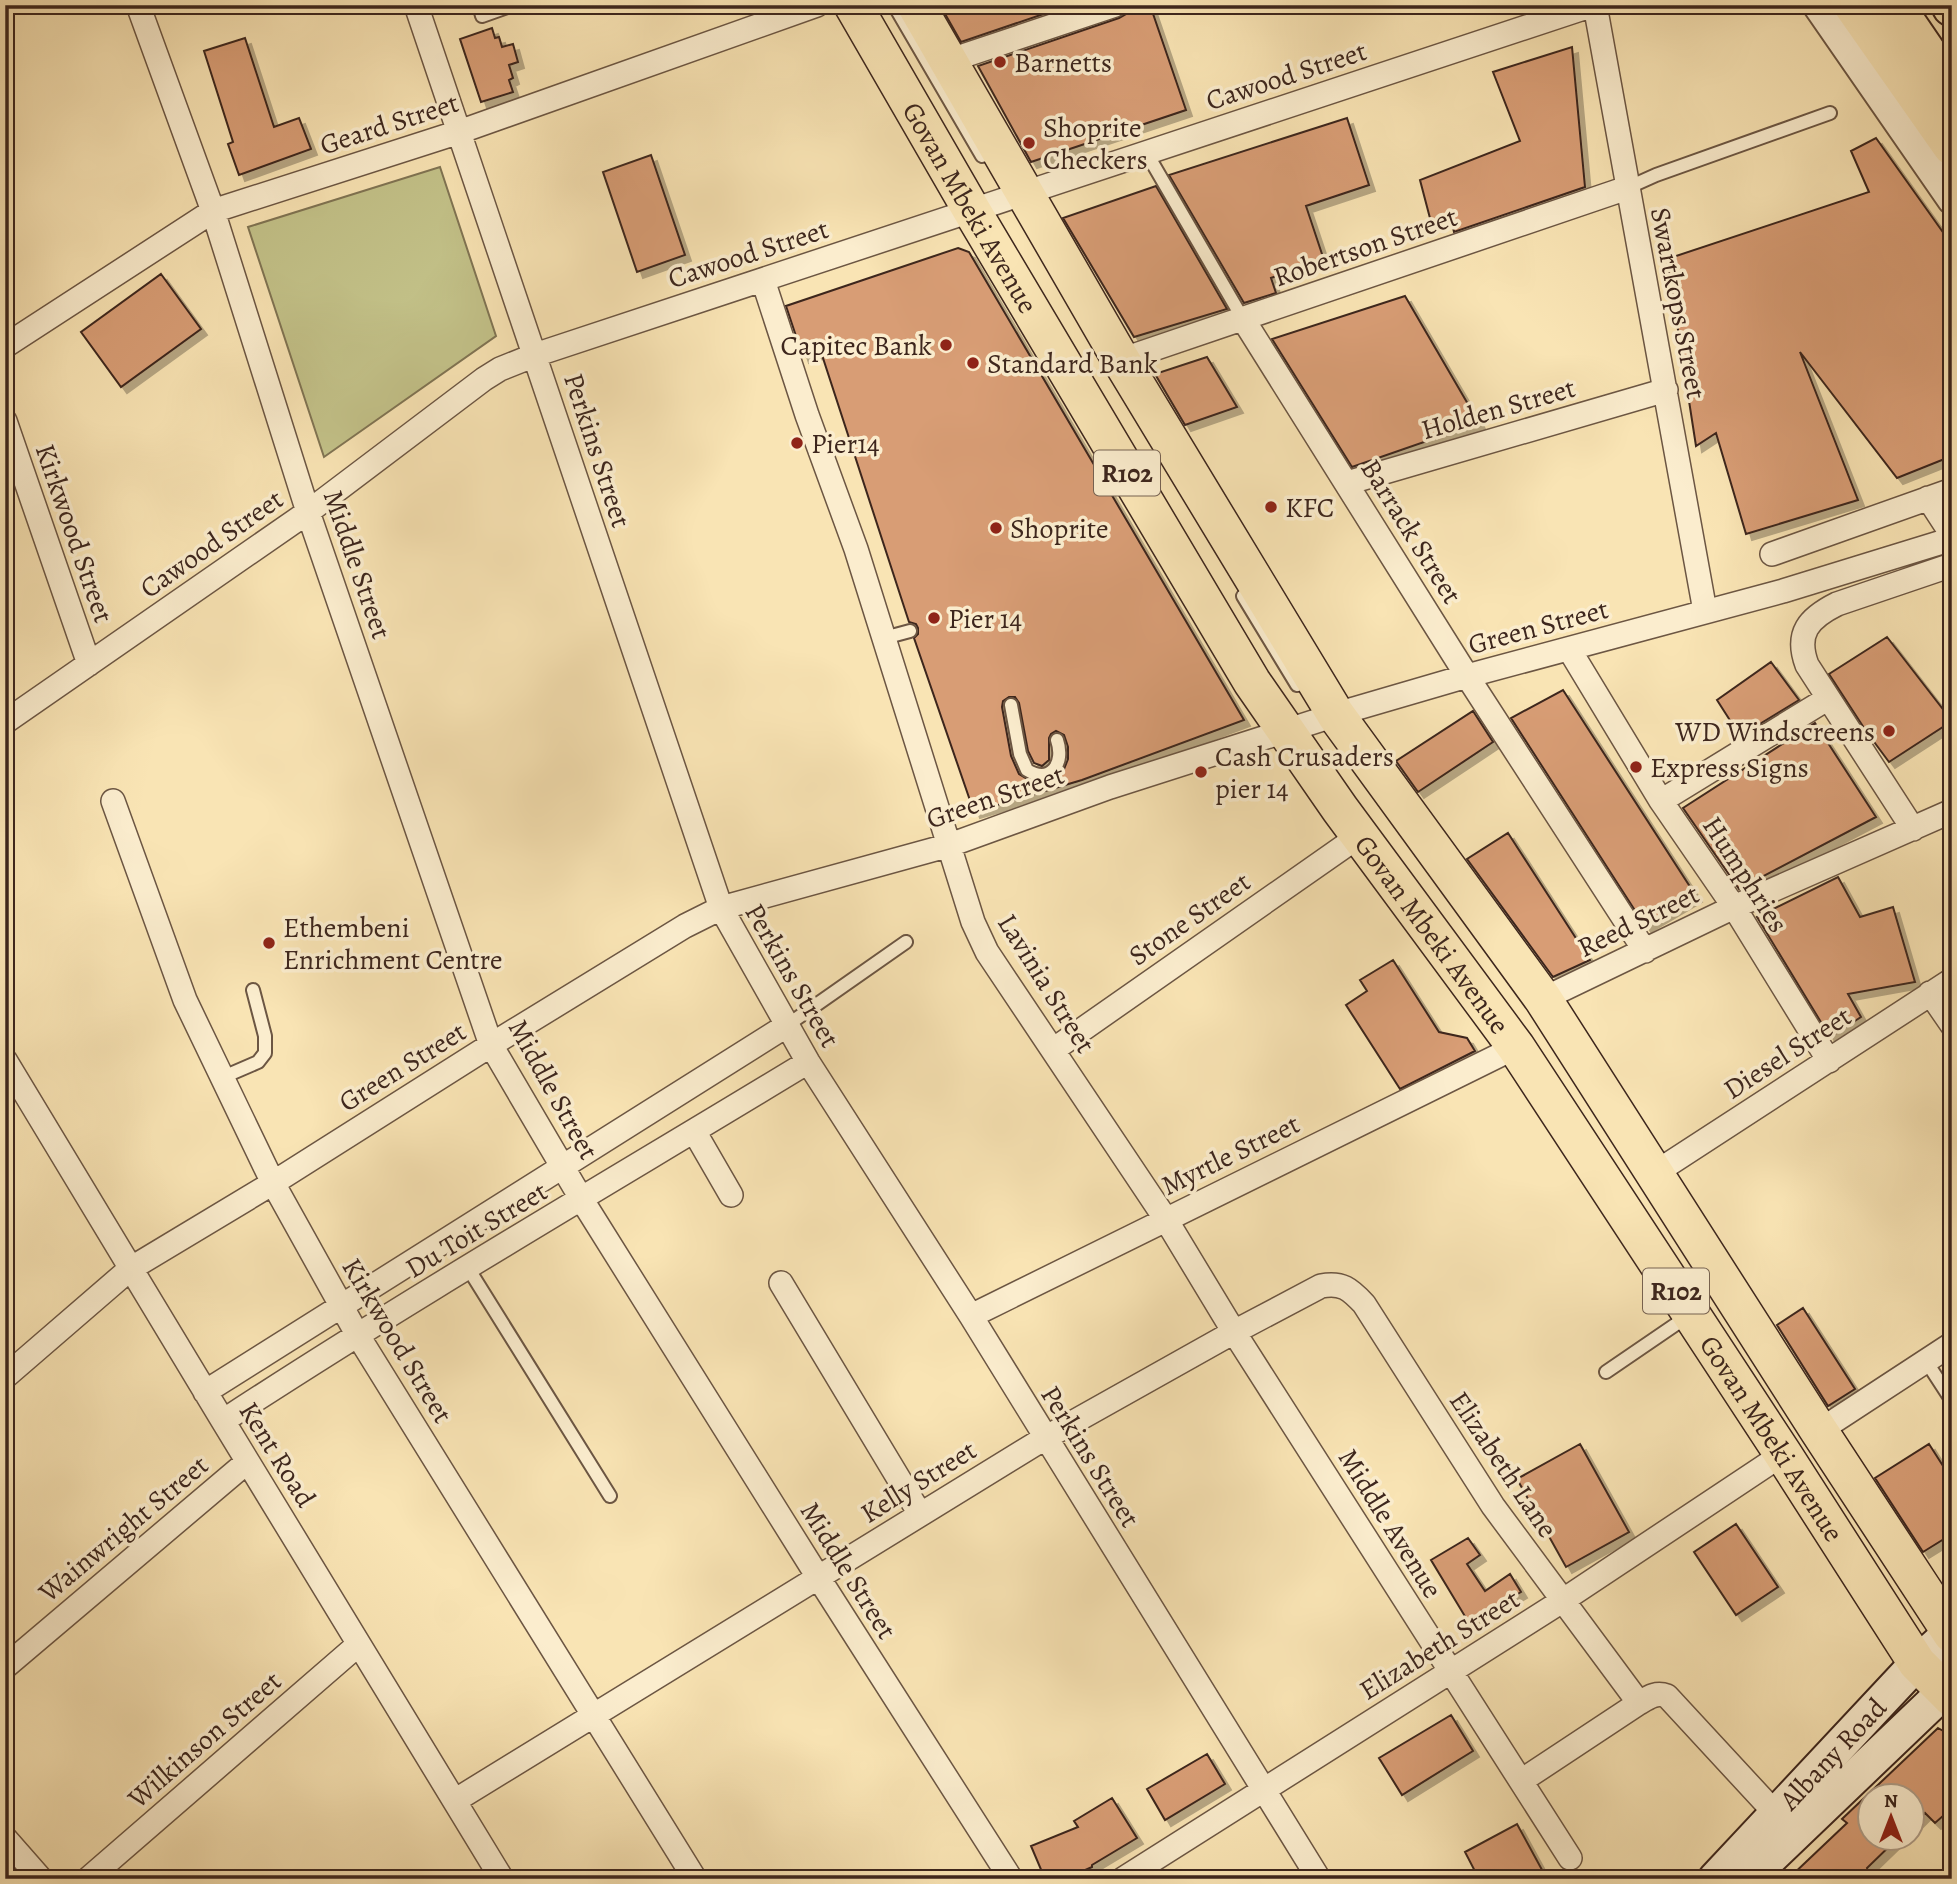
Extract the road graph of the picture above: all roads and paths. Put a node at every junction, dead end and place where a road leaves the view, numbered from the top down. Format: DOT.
graph roads {
  1 [pos="138,5"];
  2 [pos="416,5"];
  3 [pos="479,5"];
  4 [pos="513,5"];
  5 [pos="817,5"];
  6 [pos="853,5"];
  7 [pos="894,5"];
  8 [pos="916,5"];
  9 [pos="1115,5"];
  10 [pos="1594,5"];
  11 [pos="1817,5"];
  12 [pos="1853,5"];
  13 [pos="1894,5"];
  14 [pos="948,61"];
  15 [pos="1952,90"];
  16 [pos="1830,113"];
  17 [pos="458,132"];
  18 [pos="1952,146"];
  19 [pos="1146,152"];
  20 [pos="986,163"];
  21 [pos="1627,188"];
  22 [pos="1952,200"];
  23 [pos="998,202"];
  24 [pos="213,211"];
  25 [pos="1023,271"];
  26 [pos="763,280"];
  27 [pos="1047,311"];
  28 [pos="1243,318"];
  29 [pos="5,346"];
  30 [pos="535,355"];
  31 [pos="1121,359"];
  32 [pos="1666,390"];
  33 [pos="5,421"];
  34 [pos="1347,484"];
  35 [pos="1952,490"];
  36 [pos="1928,498"];
  37 [pos="308,512"];
  38 [pos="1952,537"];
  39 [pos="1186,546"];
  40 [pos="1772,554"];
  41 [pos="1952,565"];
  42 [pos="1233,580"];
  43 [pos="1705,611"];
  44 [pos="909,631"];
  45 [pos="884,638"];
  46 [pos="1569,649"];
  47 [pos="1251,654"];
  48 [pos="89,664"];
  49 [pos="1467,676"];
  50 [pos="1827,699"];
  51 [pos="1011,705"];
  52 [pos="1311,720"];
  53 [pos="5,722"];
  54 [pos="1057,740"];
  55 [pos="113,800"];
  56 [pos="1661,801"];
  57 [pos="1952,811"];
  58 [pos="1913,829"];
  59 [pos="1359,836"];
  60 [pos="950,845"];
  61 [pos="1734,907"];
  62 [pos="721,908"];
  63 [pos="906,942"];
  64 [pos="1646,950"];
  65 [pos="1952,980"];
  66 [pos="253,990"];
  67 [pos="1930,993"];
  68 [pos="1543,999"];
  69 [pos="786,1026"];
  70 [pos="1952,1026"];
  71 [pos="491,1045"];
  72 [pos="1516,1047"];
  73 [pos="1053,1049"];
  74 [pos="1829,1061"];
  75 [pos="808,1062"];
  76 [pos="8,1071"];
  77 [pos="221,1078"];
  78 [pos="694,1132"];
  79 [pos="562,1167"];
  80 [pos="1655,1173"];
  81 [pos="273,1183"];
  82 [pos="731,1195"];
  83 [pos="582,1200"];
  84 [pos="1642,1215"];
  85 [pos="1165,1218"];
  86 [pos="468,1268"];
  87 [pos="130,1269"];
  88 [pos="781,1283"];
  89 [pos="1311,1291"];
  90 [pos="341,1306"];
  91 [pos="1692,1314"];
  92 [pos="971,1316"];
  93 [pos="1234,1332"];
  94 [pos="357,1334"];
  95 [pos="1952,1344"];
  96 [pos="1926,1361"];
  97 [pos="1606,1372"];
  98 [pos="5,1377"];
  99 [pos="205,1392"];
  100 [pos="1952,1401"];
  101 [pos="223,1422"];
  102 [pos="1819,1431"];
  103 [pos="1045,1438"];
  104 [pos="1783,1454"];
  105 [pos="247,1462"];
  106 [pos="610,1496"];
  107 [pos="920,1514"];
  108 [pos="818,1577"];
  109 [pos="1562,1601"];
  110 [pos="1938,1643"];
  111 [pos="359,1644"];
  112 [pos="5,1667"];
  113 [pos="1451,1672"];
  114 [pos="1950,1689"];
  115 [pos="1639,1703"];
  116 [pos="594,1717"];
  117 [pos="1521,1781"];
  118 [pos="1264,1790"];
  119 [pos="457,1800"];
  120 [pos="1777,1815"];
  121 [pos="5,1838"];
  122 [pos="1570,1858"];
  123 [pos="41,1879"];
  124 [pos="88,1879"];
  125 [pos="502,1879"];
  126 [pos="695,1879"];
  127 [pos="1012,1879"];
  128 [pos="1123,1879"];
  129 [pos="1320,1879"];
  130 [pos="1716,1879"];
  131 [pos="1748,1879"];
  1 -- 24 [label="street, Middle Street"];
  2 -- 17 [label="street, Perkins Street"];
  3 -- 4 [label="lane"];
  5 -- 17 [label="street, Geard Street"];
  6 -- 23 [label="main road, Govan Mbeki Avenue / R102"];
  7 -- 20 [label="lane"];
  8 -- 14 [label="main road, Govan Mbeki Avenue / R102"];
  9 -- 14 [label="street"];
  10 -- 19 [label="street, Cawood Street"];
  10 -- 21 [label="street, Swartkops Street"];
  11 -- 22 [label="street"];
  12 -- 18 [label="highway"];
  13 -- 15 [label="highway"];
  14 -- 23 [label="main road, Govan Mbeki Avenue / R102"];
  16 -- 21 [label="lane"];
  17 -- 24 [label="street, Geard Street"];
  17 -- 30 [label="street, Perkins Street"];
  19 -- 23 [label="street, Cawood Street"];
  19 -- 28 [label="lane"];
  21 -- 28 [label="street, Robertson Street"];
  21 -- 32 [label="street, Swartkops Street"];
  23 -- 26 [label="street, Cawood Street"];
  23 -- 31 [label="main road, Govan Mbeki Avenue / R102"];
  23 -- 52 [label="main road, Govan Mbeki Avenue / R102"];
  24 -- 29 [label="street, Geard Street"];
  24 -- 37 [label="street, Middle Street"];
  25 -- 27 [label="lane"];
  26 -- 30 [label="street, Cawood Street"];
  26 -- 45 [label="street, Lavinia Street"];
  28 -- 31 [label="street, Robertson Street"];
  28 -- 34 [label="street, Barrack Street"];
  30 -- 37 [label="street, Cawood Street"];
  30 -- 62 [label="street, Perkins Street"];
  31 -- 52 [label="main road, Govan Mbeki Avenue / R102"];
  32 -- 34 [label="street, Holden Street"];
  32 -- 43 [label="street, Swartkops Street"];
  33 -- 48 [label="street, Kirkwood Street"];
  34 -- 49 [label="street, Barrack Street"];
  35 -- 36 [label="street"];
  36 -- 38 [label="street"];
  36 -- 40 [label="street"];
  37 -- 48 [label="street, Cawood Street"];
  37 -- 71 [label="street, Middle Street"];
  38 -- 43 [label="street, Green Street"];
  39 -- 47 [label="lane"];
  41 -- 50 [label="street"];
  42 -- 52 [label="lane"];
  43 -- 46 [label="street, Green Street"];
  44 -- 45 [label="lane"];
  45 -- 60 [label="street, Lavinia Street"];
  46 -- 49 [label="street, Green Street"];
  46 -- 56 [label="street, Humphries"];
  48 -- 53 [label="street, Cawood Street"];
  49 -- 52 [label="street, Green Street"];
  49 -- 64 [label="street, Barrack Street"];
  50 -- 56 [label="street"];
  50 -- 58 [label="street"];
  51 -- 54 [label="lane"];
  52 -- 59 [label="main road, Govan Mbeki Avenue / R102"];
  52 -- 60 [label="street, Green Street"];
  52 -- 68 [label="main road, Govan Mbeki Avenue / R102"];
  55 -- 77 [label="street, Kirkwood Street"];
  56 -- 61 [label="street, Humphries"];
  57 -- 58 [label="street, Reed Street"];
  58 -- 61 [label="street, Reed Street"];
  59 -- 72 [label="main road, Govan Mbeki Avenue / R102"];
  59 -- 73 [label="street, Stone Street"];
  60 -- 62 [label="street, Green Street"];
  60 -- 73 [label="street, Lavinia Street"];
  61 -- 64 [label="street, Reed Street"];
  61 -- 74 [label="street, Humphries"];
  62 -- 69 [label="street, Perkins Street"];
  62 -- 71 [label="street, Green Street"];
  63 -- 69 [label="lane"];
  64 -- 68 [label="street, Reed Street"];
  65 -- 67 [label="street, Diesel Street"];
  66 -- 77 [label="lane"];
  67 -- 70 [label="street"];
  67 -- 74 [label="street, Diesel Street"];
  68 -- 80 [label="main road, Govan Mbeki Avenue / R102"];
  69 -- 75 [label="street, Perkins Street"];
  69 -- 79 [label="street"];
  71 -- 79 [label="street, Middle Street"];
  71 -- 81 [label="street, Green Street"];
  72 -- 85 [label="street, Myrtle Street"];
  72 -- 91 [label="main road, Govan Mbeki Avenue / R102"];
  73 -- 85 [label="street, Lavinia Street"];
  74 -- 80 [label="street, Diesel Street"];
  75 -- 78 [label="street, Du Toit Street"];
  75 -- 92 [label="street, Perkins Street"];
  76 -- 87 [label="street, Kent Road"];
  77 -- 81 [label="street, Kirkwood Street"];
  78 -- 82 [label="street"];
  78 -- 83 [label="street, Du Toit Street"];
  79 -- 83 [label="street, Middle Street"];
  79 -- 90 [label="street"];
  80 -- 102 [label="main road, Govan Mbeki Avenue / R102"];
  81 -- 87 [label="street, Green Street"];
  81 -- 90 [label="street, Kirkwood Street"];
  83 -- 86 [label="street, Du Toit Street"];
  83 -- 108 [label="street, Middle Street"];
  84 -- 110 [label="lane"];
  85 -- 92 [label="street, Myrtle Street"];
  85 -- 93 [label="street, Middle Avenue"];
  86 -- 94 [label="street, Du Toit Street"];
  86 -- 106 [label="lane"];
  87 -- 98 [label="street, Green Street"];
  87 -- 99 [label="street, Kent Road"];
  88 -- 107 [label="street"];
  89 -- 93 [label="street, Kelly Street"];
  89 -- 109 [label="street, Elizabeth Lane"];
  90 -- 94 [label="street, Kirkwood Street"];
  90 -- 99 [label="street"];
  91 -- 97 [label="lane"];
  91 -- 104 [label="main road, Govan Mbeki Avenue / R102"];
  92 -- 103 [label="street, Perkins Street"];
  93 -- 103 [label="street, Kelly Street"];
  93 -- 113 [label="street, Middle Avenue"];
  94 -- 101 [label="street, Du Toit Street"];
  94 -- 116 [label="street, Kirkwood Street"];
  95 -- 96 [label="street"];
  96 -- 100 [label="lane"];
  96 -- 102 [label="street"];
  99 -- 101 [label="street, Kent Road"];
  101 -- 105 [label="street, Kent Road"];
  102 -- 110 [label="main road, Govan Mbeki Avenue / R102"];
  103 -- 107 [label="street, Kelly Street"];
  103 -- 118 [label="street, Perkins Street"];
  104 -- 109 [label="street, Elizabeth Street"];
  104 -- 110 [label="main road, Govan Mbeki Avenue / R102"];
  105 -- 111 [label="street, Kent Road"];
  105 -- 112 [label="street, Wainwright Street"];
  107 -- 108 [label="street, Kelly Street"];
  108 -- 116 [label="street, Kelly Street"];
  108 -- 127 [label="street, Middle Street"];
  109 -- 113 [label="street, Elizabeth Street"];
  109 -- 115 [label="street, Elizabeth Lane"];
  110 -- 114 [label="main road, Govan Mbeki Avenue / R102"];
  110 -- 120 [label="main road, Albany Road"];
  111 -- 119 [label="street, Kent Road"];
  111 -- 124 [label="street, Wilkinson Street"];
  113 -- 117 [label="street, Middle Avenue"];
  113 -- 118 [label="street, Elizabeth Street"];
  114 -- 131 [label="main road, Albany Road"];
  115 -- 117 [label="street"];
  115 -- 120 [label="street"];
  116 -- 119 [label="street, Kelly Street"];
  116 -- 126 [label="street, Kirkwood Street"];
  117 -- 122 [label="street, Middle Avenue"];
  118 -- 128 [label="street, Elizabeth Street"];
  118 -- 129 [label="street, Perkins Street"];
  119 -- 125 [label="street, Kent Road"];
  120 -- 130 [label="main road, Albany Road"];
  121 -- 123 [label="street"];
}
